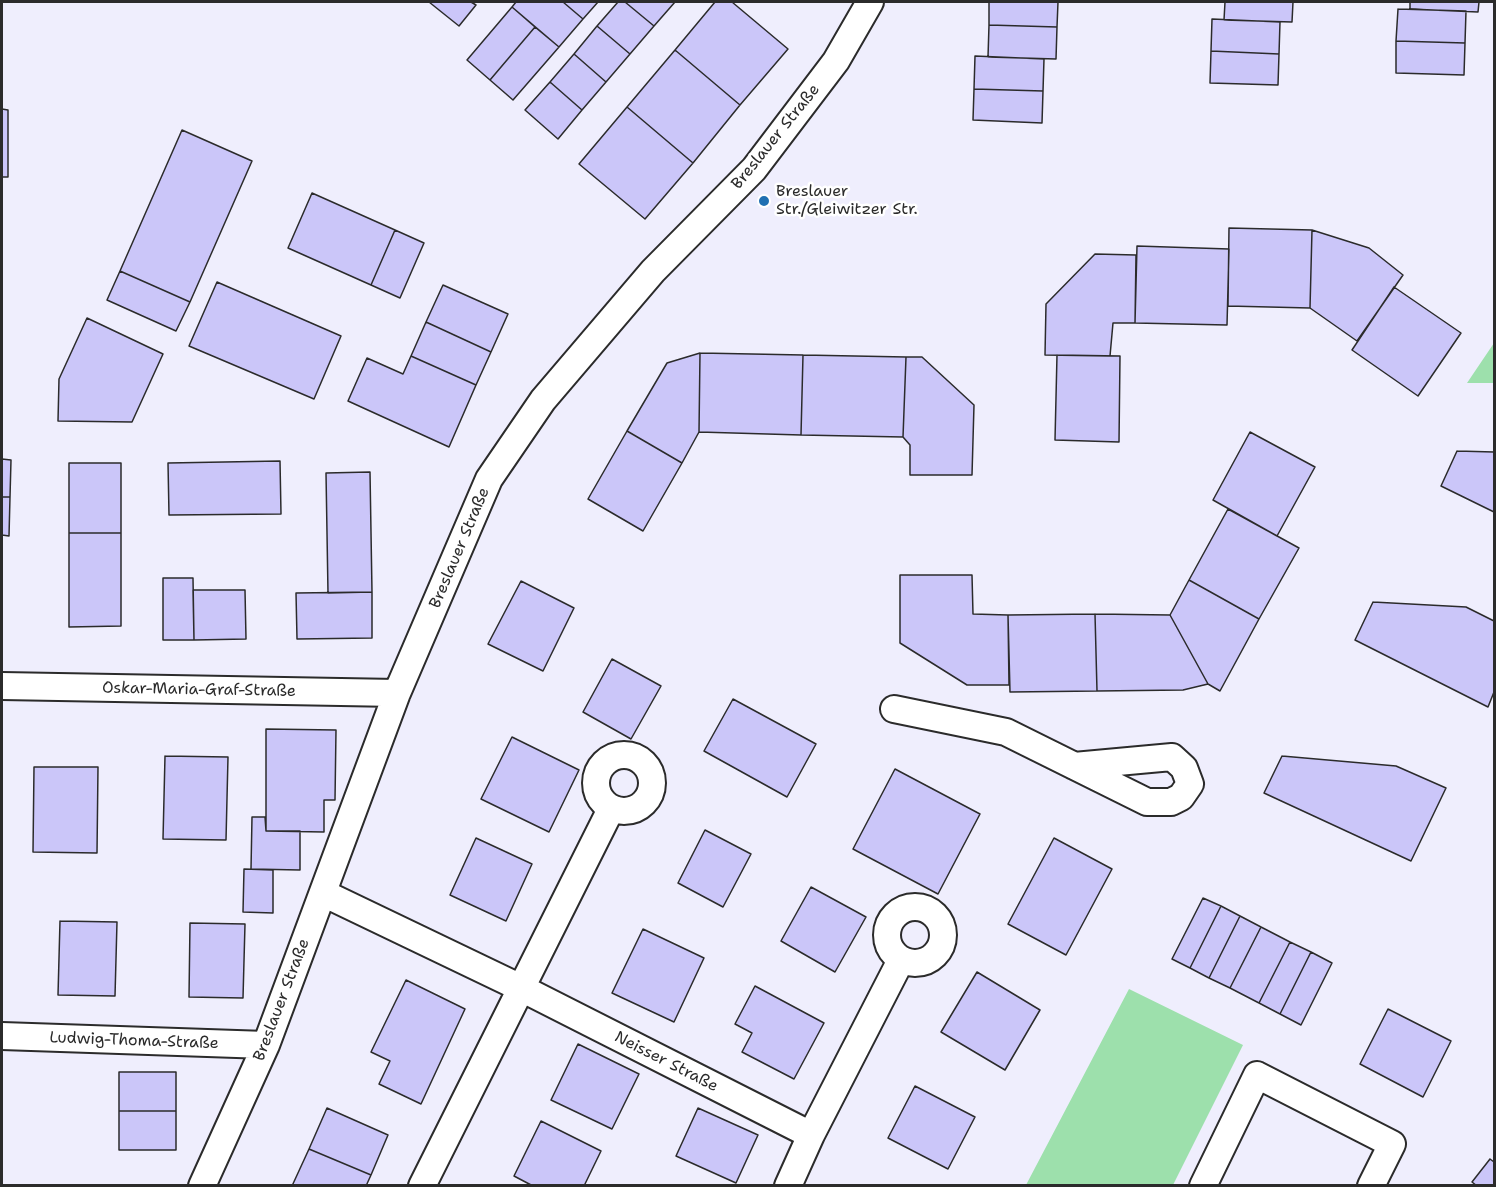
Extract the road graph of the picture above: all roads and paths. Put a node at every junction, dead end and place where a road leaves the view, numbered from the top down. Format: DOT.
graph roads {
  1 [pos="870,2"];
  2 [pos="2,686"];
  3 [pos="397,693"];
  4 [pos="894,709"];
  5 [pos="1074,766"];
  6 [pos="611,809"];
  7 [pos="323,893"];
  8 [pos="901,960"];
  9 [pos="521,988"];
  10 [pos="2,1036"];
  11 [pos="266,1045"];
  12 [pos="811,1135"];
  13 [pos="202,1185"];
  14 [pos="422,1185"];
  15 [pos="788,1185"];
  16 [pos="1203,1185"];
  17 [pos="1371,1185"];
  1 -- 3 [label="street, Breslauer Straße"];
  2 -- 3 [label="street, Oskar-Maria-Graf-Straße"];
  3 -- 7 [label="street, Breslauer Straße"];
  4 -- 5 [label="street"];
  6 -- 9 [label="street"];
  7 -- 9 [label="street, Neisser Straße"];
  7 -- 11 [label="street, Breslauer Straße"];
  8 -- 12 [label="street"];
  9 -- 12 [label="street, Neisser Straße"];
  9 -- 14 [label="street"];
  10 -- 11 [label="street, Ludwig-Thoma-Straße"];
  11 -- 13 [label="street, Breslauer Straße"];
  12 -- 15 [label="street"];
  16 -- 17 [label="street"];
}
